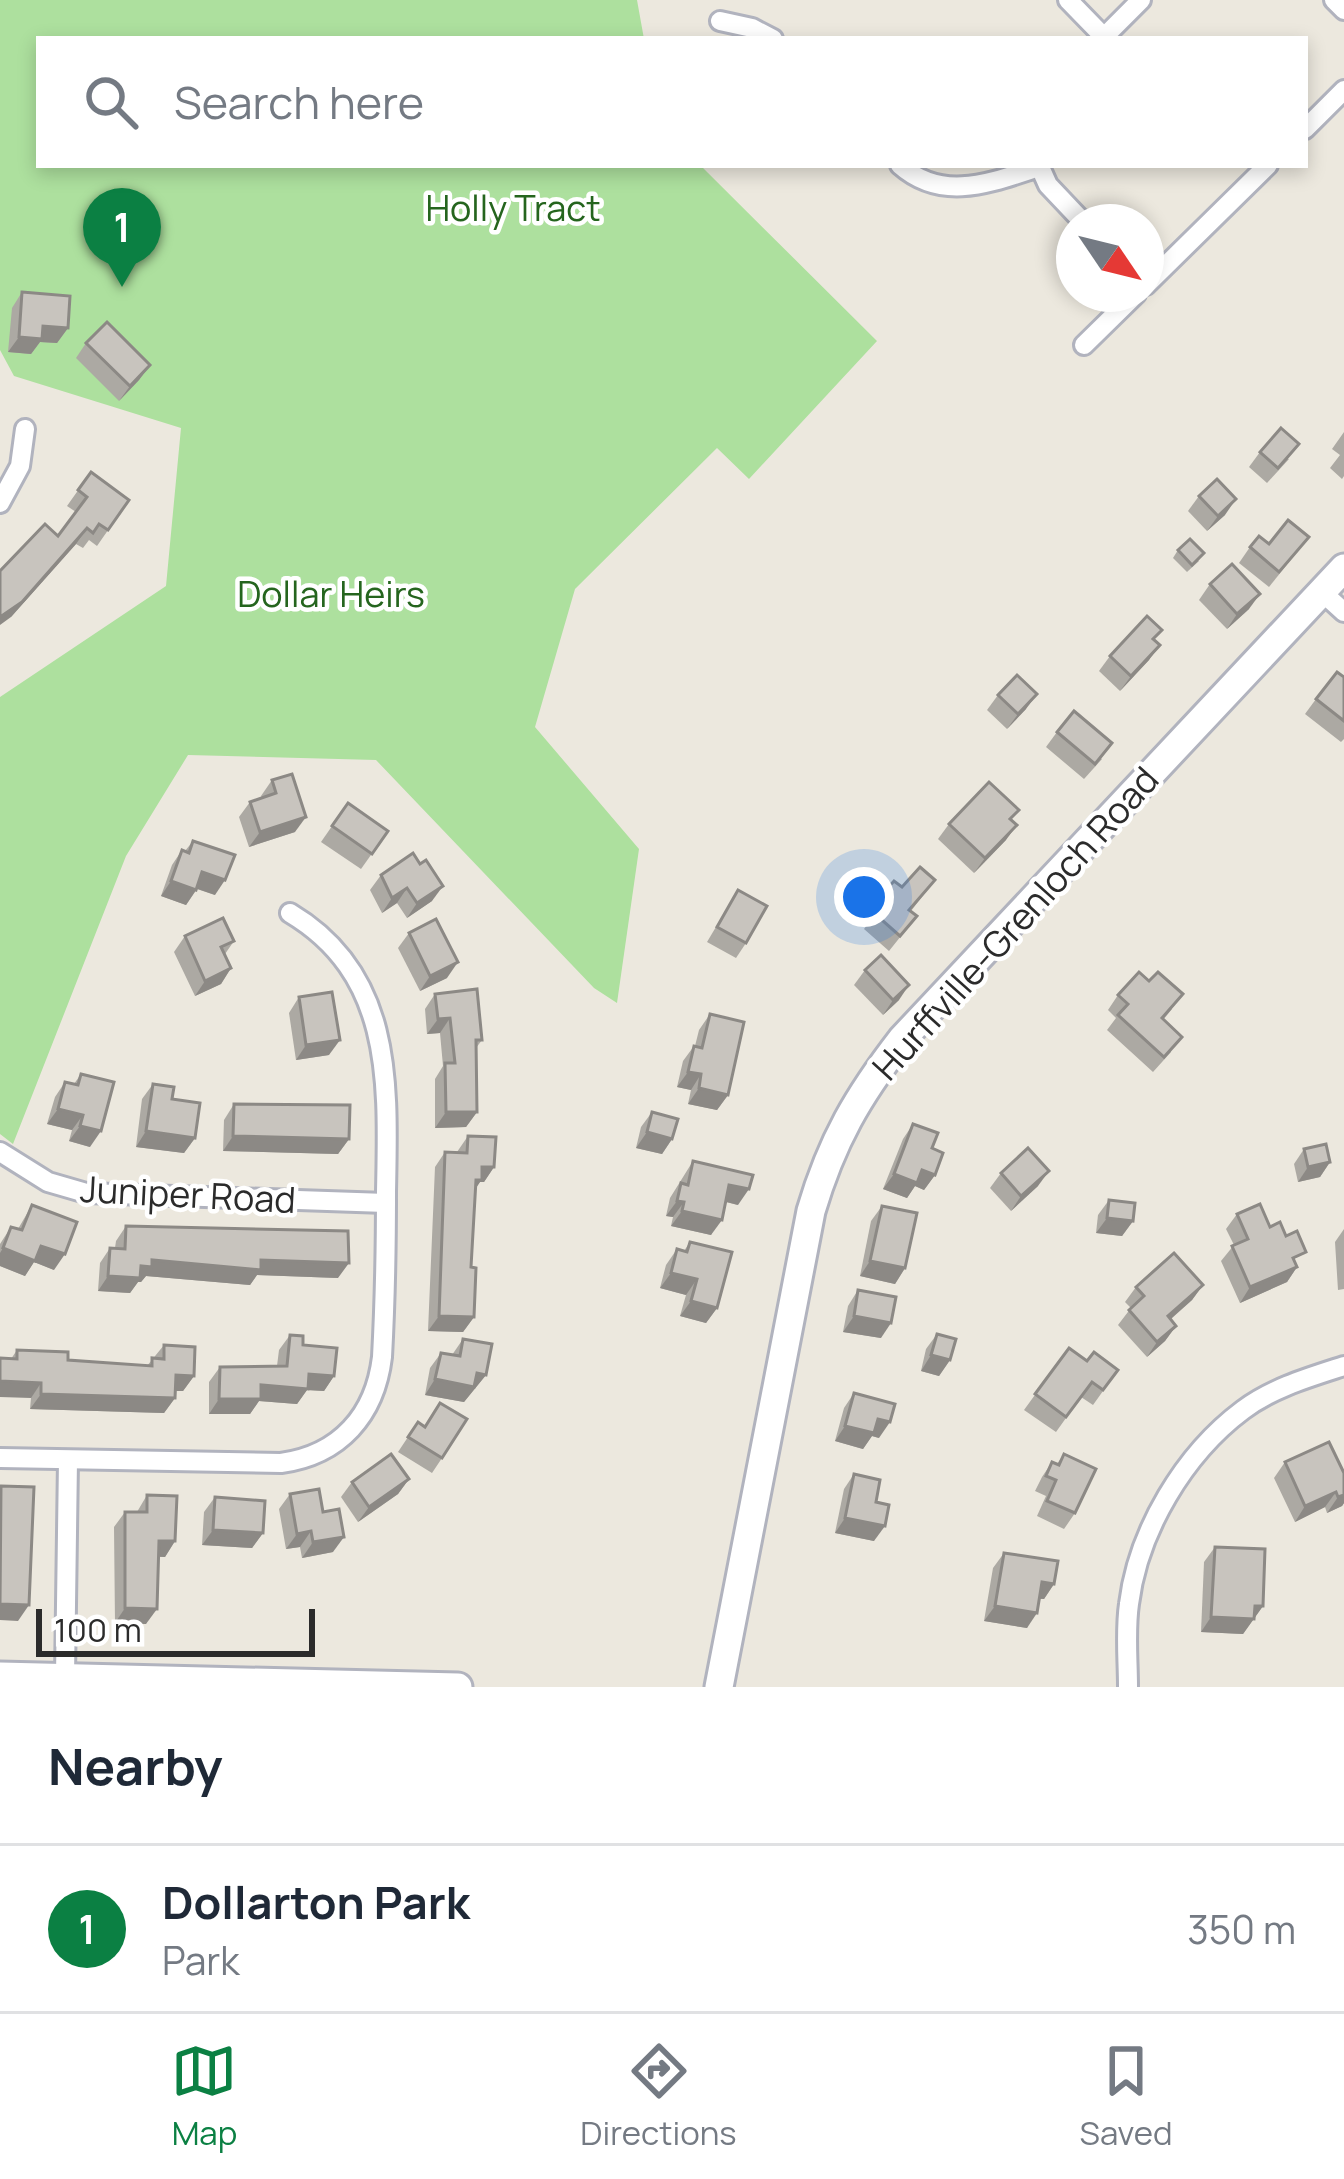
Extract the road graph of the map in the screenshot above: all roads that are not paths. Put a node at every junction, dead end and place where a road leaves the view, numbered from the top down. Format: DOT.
graph roads {
  1 [pos="1068,0"];
  2 [pos="1141,0"];
  3 [pos="1334,0"];
  4 [pos="1344,10"];
  5 [pos="720,21"];
  6 [pos="767,36"];
  7 [pos="1101,36"];
  8 [pos="1105,36"];
  9 [pos="1344,91"];
  10 [pos="1308,126"];
  11 [pos="905,168"];
  12 [pos="1032,168"];
  13 [pos="1040,168"];
  14 [pos="1265,168"];
  15 [pos="1066,204"];
  16 [pos="1164,266"];
  17 [pos="1118,312"];
  18 [pos="1084,345"];
  19 [pos="25,429"];
  20 [pos="0,503"];
  21 [pos="1344,568"];
  22 [pos="1322,592"];
  23 [pos="1344,612"];
  24 [pos="290,914"];
  25 [pos="0,1152"];
  26 [pos="386,1203"];
  27 [pos="1344,1366"];
  28 [pos="0,1458"];
  29 [pos="68,1460"];
  30 [pos="0,1676"];
  31 [pos="65,1677"];
  32 [pos="458,1687"];
  33 [pos="719,1687"];
  34 [pos="1128,1687"];
  1 -- 7 [label="street"];
  2 -- 8 [label="street"];
  3 -- 4 [label="street"];
  5 -- 6 [label="street"];
  9 -- 10 [label="street"];
  11 -- 12 [label="street"];
  13 -- 15 [label="street"];
  14 -- 16 [label="street"];
  17 -- 18 [label="street"];
  19 -- 20 [label="street"];
  21 -- 22 [label="main road, Hurffville-Grenloch Road"];
  22 -- 23 [label="street"];
  22 -- 33 [label="main road, Hurffville-Grenloch Road"];
  24 -- 26 [label="street"];
  25 -- 26 [label="street, Juniper Road"];
  26 -- 29 [label="street"];
  27 -- 34 [label="street"];
  28 -- 29 [label="street"];
  29 -- 31 [label="street"];
  30 -- 31 [label="main road"];
  31 -- 32 [label="main road"];
}
